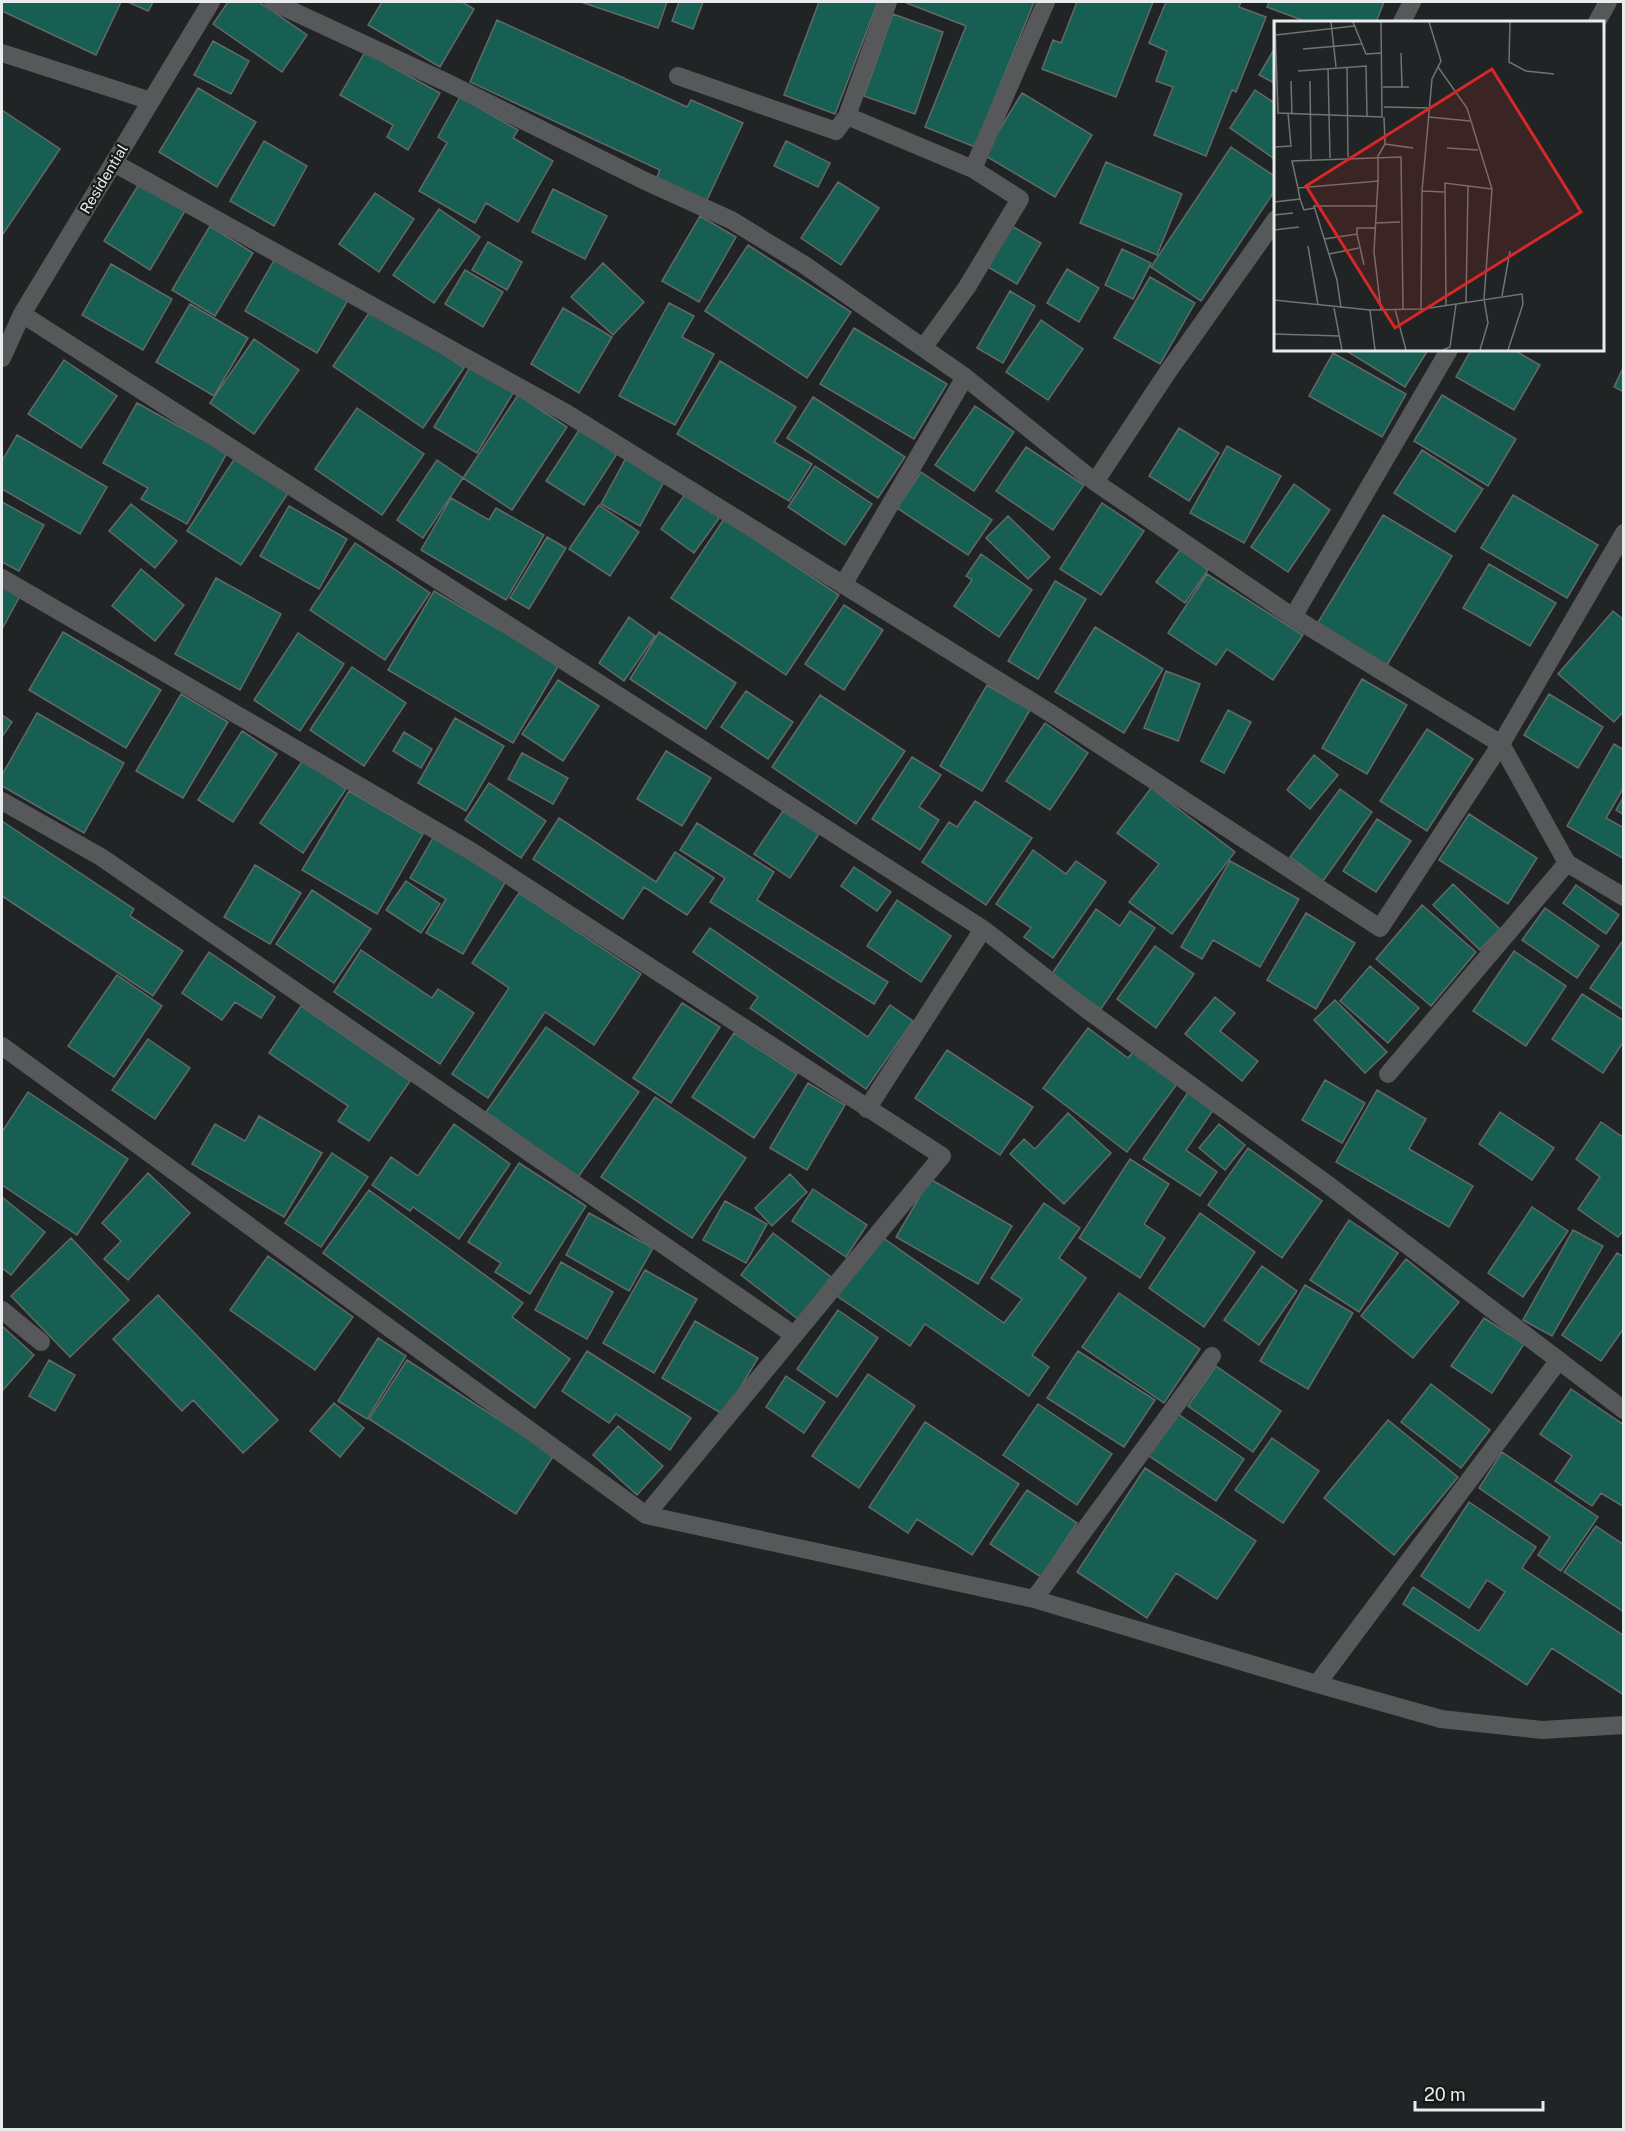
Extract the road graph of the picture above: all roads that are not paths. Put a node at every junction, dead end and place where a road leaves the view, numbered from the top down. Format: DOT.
graph roads {
  1 [pos="211,2"];
  2 [pos="273,2"];
  3 [pos="888,2"];
  4 [pos="1046,2"];
  5 [pos="1412,2"];
  6 [pos="1608,2"];
  7 [pos="1402,21"];
  8 [pos="1598,21"];
  9 [pos="2,52"];
  10 [pos="678,76"];
  11 [pos="151,101"];
  12 [pos="847,116"];
  13 [pos="114,163"];
  14 [pos="973,169"];
  15 [pos="1274,220"];
  16 [pos="22,314"];
  17 [pos="923,348"];
  18 [pos="1448,351"];
  19 [pos="2,358"];
  20 [pos="965,377"];
  21 [pos="1095,482"];
  22 [pos="1623,533"];
  23 [pos="2,578"];
  24 [pos="843,585"];
  25 [pos="1293,618"];
  26 [pos="1501,744"];
  27 [pos="2,801"];
  28 [pos="1567,863"];
  29 [pos="1623,897"];
  30 [pos="983,929"];
  31 [pos="2,1046"];
  32 [pos="1388,1074"];
  33 [pos="867,1109"];
  34 [pos="2,1310"];
  35 [pos="794,1335"];
  36 [pos="41,1342"];
  37 [pos="1212,1356"];
  38 [pos="1559,1360"];
  39 [pos="1623,1410"];
  40 [pos="646,1515"];
  41 [pos="1034,1599"];
  42 [pos="1317,1684"];
  43 [pos="1623,1725"];
  1 -- 11 [label="street, Residential"];
  2 -- 17 [label="street"];
  3 -- 12 [label="street"];
  4 -- 14 [label="street"];
  5 -- 7 [label="street"];
  6 -- 8 [label="street"];
  9 -- 11 [label="street"];
  10 -- 12 [label="street"];
  11 -- 13 [label="street, Residential"];
  12 -- 14 [label="street"];
  13 -- 16 [label="street, Residential"];
  13 -- 24 [label="street"];
  14 -- 17 [label="street"];
  15 -- 21 [label="street"];
  16 -- 19 [label="street, Residential"];
  16 -- 30 [label="street"];
  17 -- 20 [label="street"];
  18 -- 25 [label="street"];
  20 -- 21 [label="street"];
  20 -- 24 [label="street"];
  21 -- 25 [label="street"];
  22 -- 26 [label="street"];
  23 -- 33 [label="street"];
  24 -- 26 [label="street"];
  25 -- 26 [label="street"];
  26 -- 28 [label="street"];
  27 -- 35 [label="street"];
  28 -- 29 [label="street"];
  28 -- 32 [label="street"];
  30 -- 33 [label="street"];
  30 -- 38 [label="street"];
  31 -- 40 [label="street"];
  33 -- 35 [label="street"];
  34 -- 36 [label="street"];
  35 -- 40 [label="street"];
  37 -- 41 [label="street"];
  38 -- 39 [label="street"];
  38 -- 42 [label="street"];
  40 -- 41 [label="street"];
  41 -- 42 [label="street"];
  42 -- 43 [label="street"];
}
